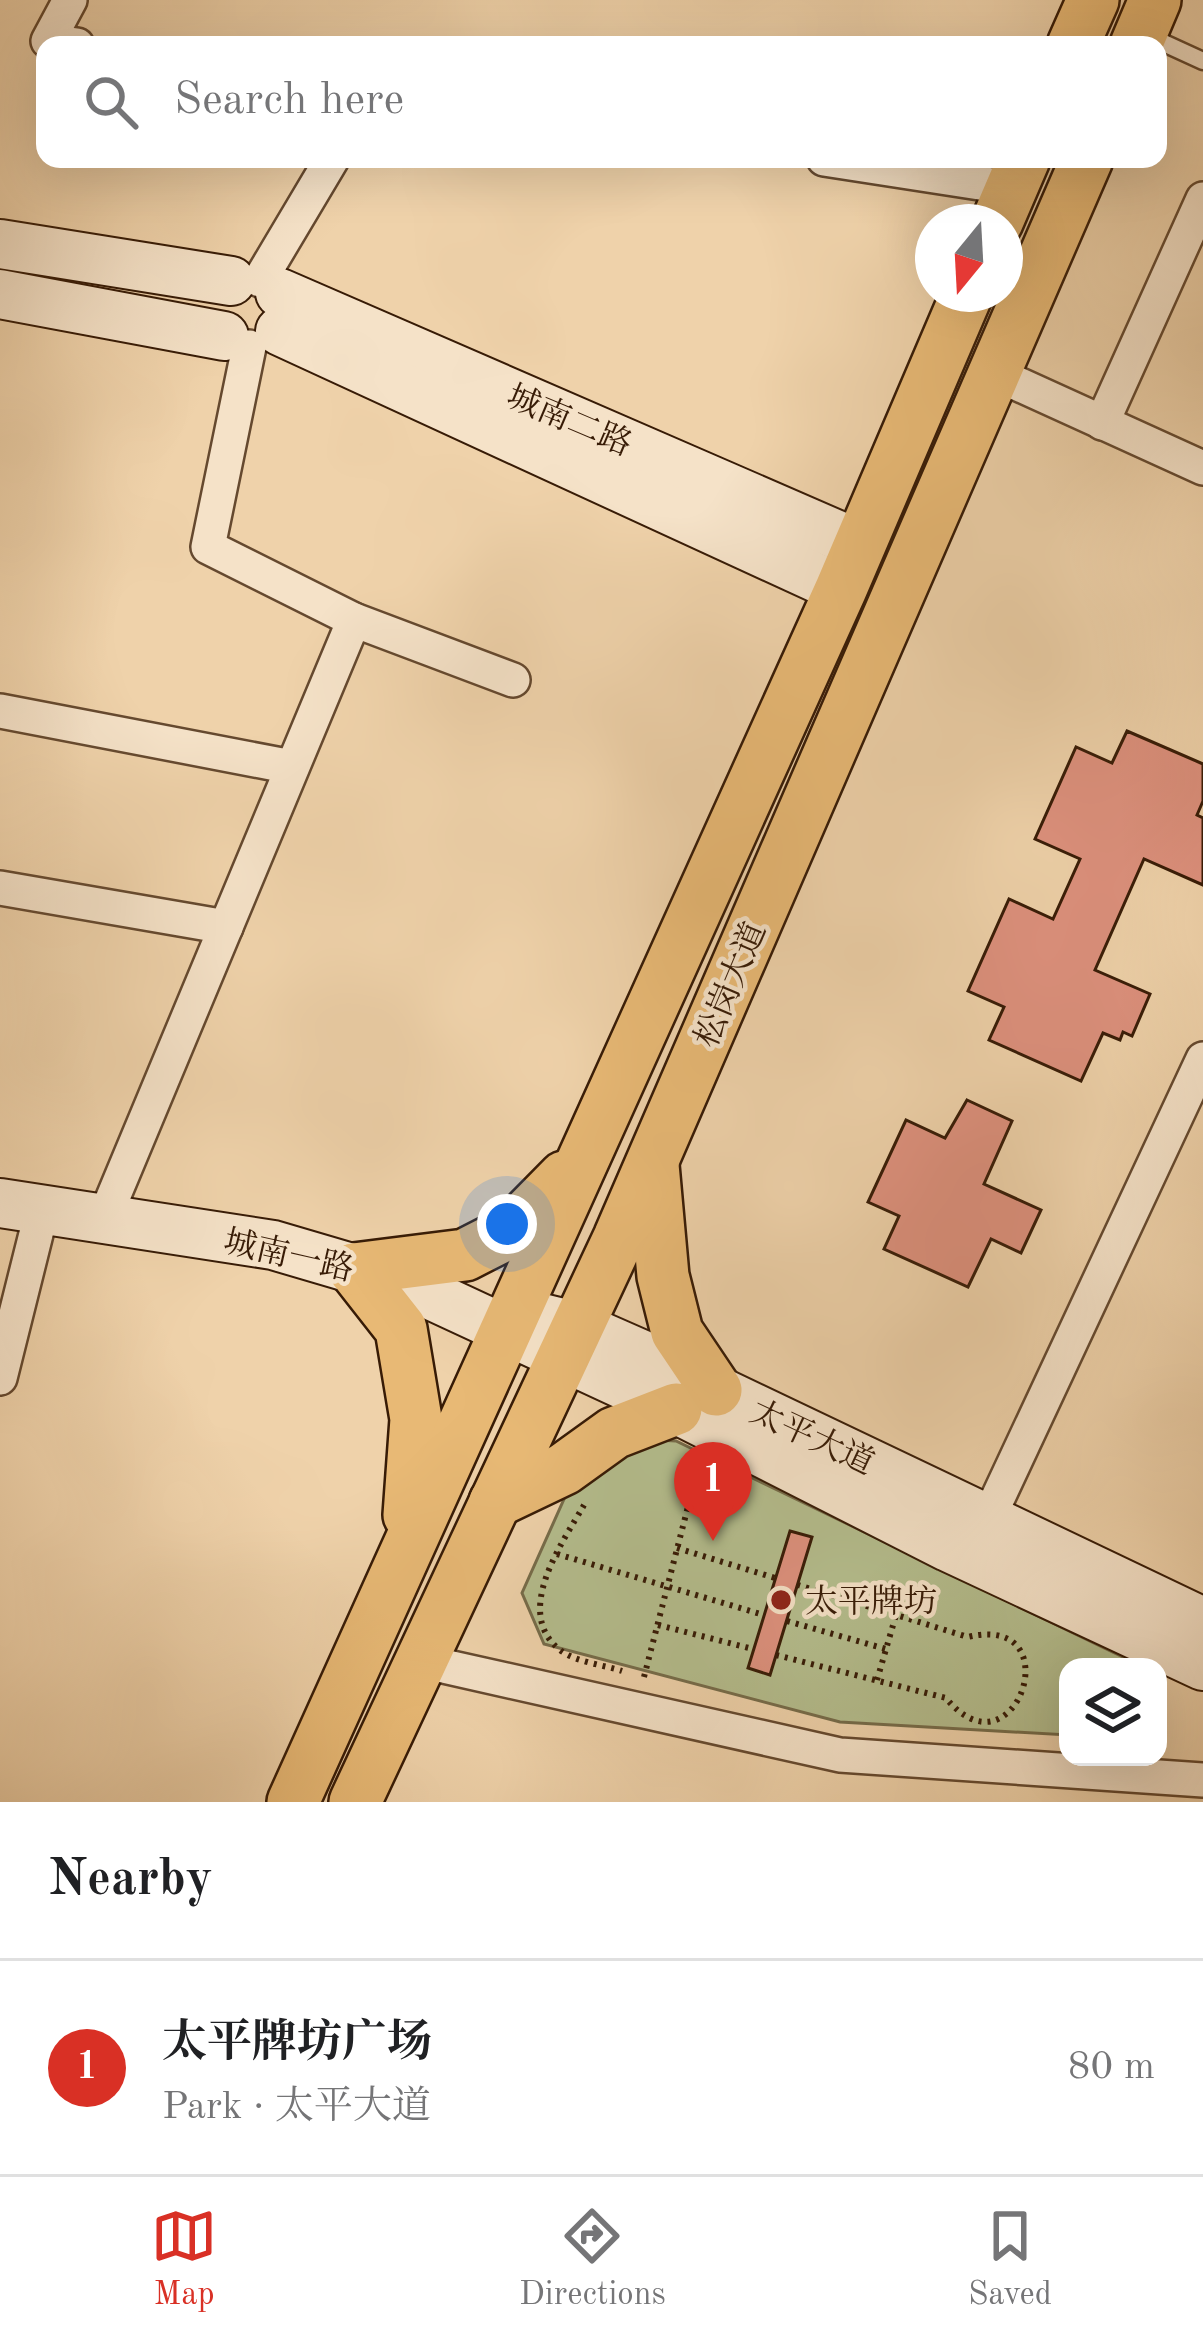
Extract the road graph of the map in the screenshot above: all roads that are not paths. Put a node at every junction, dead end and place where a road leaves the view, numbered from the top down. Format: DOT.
graph roads {
  1 [pos="70,0"];
  2 [pos="1093,0"];
  3 [pos="50,36"];
  4 [pos="1077,36"];
  5 [pos="1167,40"];
  6 [pos="1203,61"];
  7 [pos="327,168"];
  8 [pos="878,168"];
  9 [pos="1083,168"];
  10 [pos="1011,190"];
  11 [pos="1203,199"];
  12 [pos="0,244"];
  13 [pos="0,294"];
  14 [pos="254,311"];
  15 [pos="959,312"];
  16 [pos="994,373"];
  17 [pos="1102,423"];
  18 [pos="1203,468"];
  19 [pos="850,567"];
  20 [pos="354,620"];
  21 [pos="513,680"];
  22 [pos="0,711"];
  23 [pos="292,767"];
  24 [pos="0,888"];
  25 [pos="226,927"];
  26 [pos="1203,1059"];
  27 [pos="1203,1107"];
  28 [pos="591,1148"];
  29 [pos="652,1160"];
  30 [pos="21,1206"];
  31 [pos="104,1219"];
  32 [pos="354,1269"];
  33 [pos="512,1321"];
  34 [pos="571,1342"];
  35 [pos="0,1378"];
  36 [pos="696,1400"];
  37 [pos="495,1502"];
  38 [pos="998,1524"];
  39 [pos="406,1554"];
  40 [pos="1203,1622"];
  41 [pos="421,1660"];
  42 [pos="1203,1666"];
  43 [pos="1203,1780"];
  44 [pos="368,1787"];
  45 [pos="293,1802"];
  1 -- 3 [label="street"];
  2 -- 4 [label="main road"];
  5 -- 6 [label="lane"];
  7 -- 14 [label="street"];
  8 -- 10 [label="street"];
  9 -- 16 [label="main road, 松岗大道"];
  11 -- 17 [label="street"];
  12 -- 14 [label="street, 城南二路"];
  13 -- 14 [label="street, 城南二路"];
  14 -- 19 [label="street, 城南二路"];
  14 -- 20 [label="street"];
  15 -- 19 [label="main road, 松岗大道"];
  16 -- 17 [label="street"];
  16 -- 29 [label="main road, 松岗大道"];
  17 -- 18 [label="street"];
  19 -- 28 [label="main road, 松岗大道"];
  20 -- 21 [label="street"];
  20 -- 23 [label="street"];
  22 -- 23 [label="street"];
  23 -- 25 [label="street"];
  24 -- 25 [label="street"];
  25 -- 31 [label="street"];
  26 -- 38 [label="street"];
  27 -- 38 [label="street"];
  28 -- 32 [label="main road"];
  28 -- 33 [label="main road, 松岗大道"];
  29 -- 34 [label="main road, 松岗大道"];
  29 -- 36 [label="main road"];
  30 -- 31 [label="street, 城南一路"];
  30 -- 35 [label="street"];
  31 -- 32 [label="street, 城南一路"];
  32 -- 33 [label="street, 城南一路"];
  32 -- 39 [label="main road"];
  33 -- 34 [label="street"];
  33 -- 39 [label="main road, 松岗大道"];
  34 -- 36 [label="street"];
  34 -- 37 [label="main road, 松岗大道"];
  36 -- 37 [label="main road"];
  36 -- 38 [label="street, 太平大道"];
  36 -- 42 [label="street"];
  37 -- 41 [label="main road, 松岗大道"];
  38 -- 40 [label="street, 太平大道"];
  39 -- 45 [label="main road, 松岗大道"];
  41 -- 43 [label="street"];
  41 -- 44 [label="main road, 松岗大道"];
}
